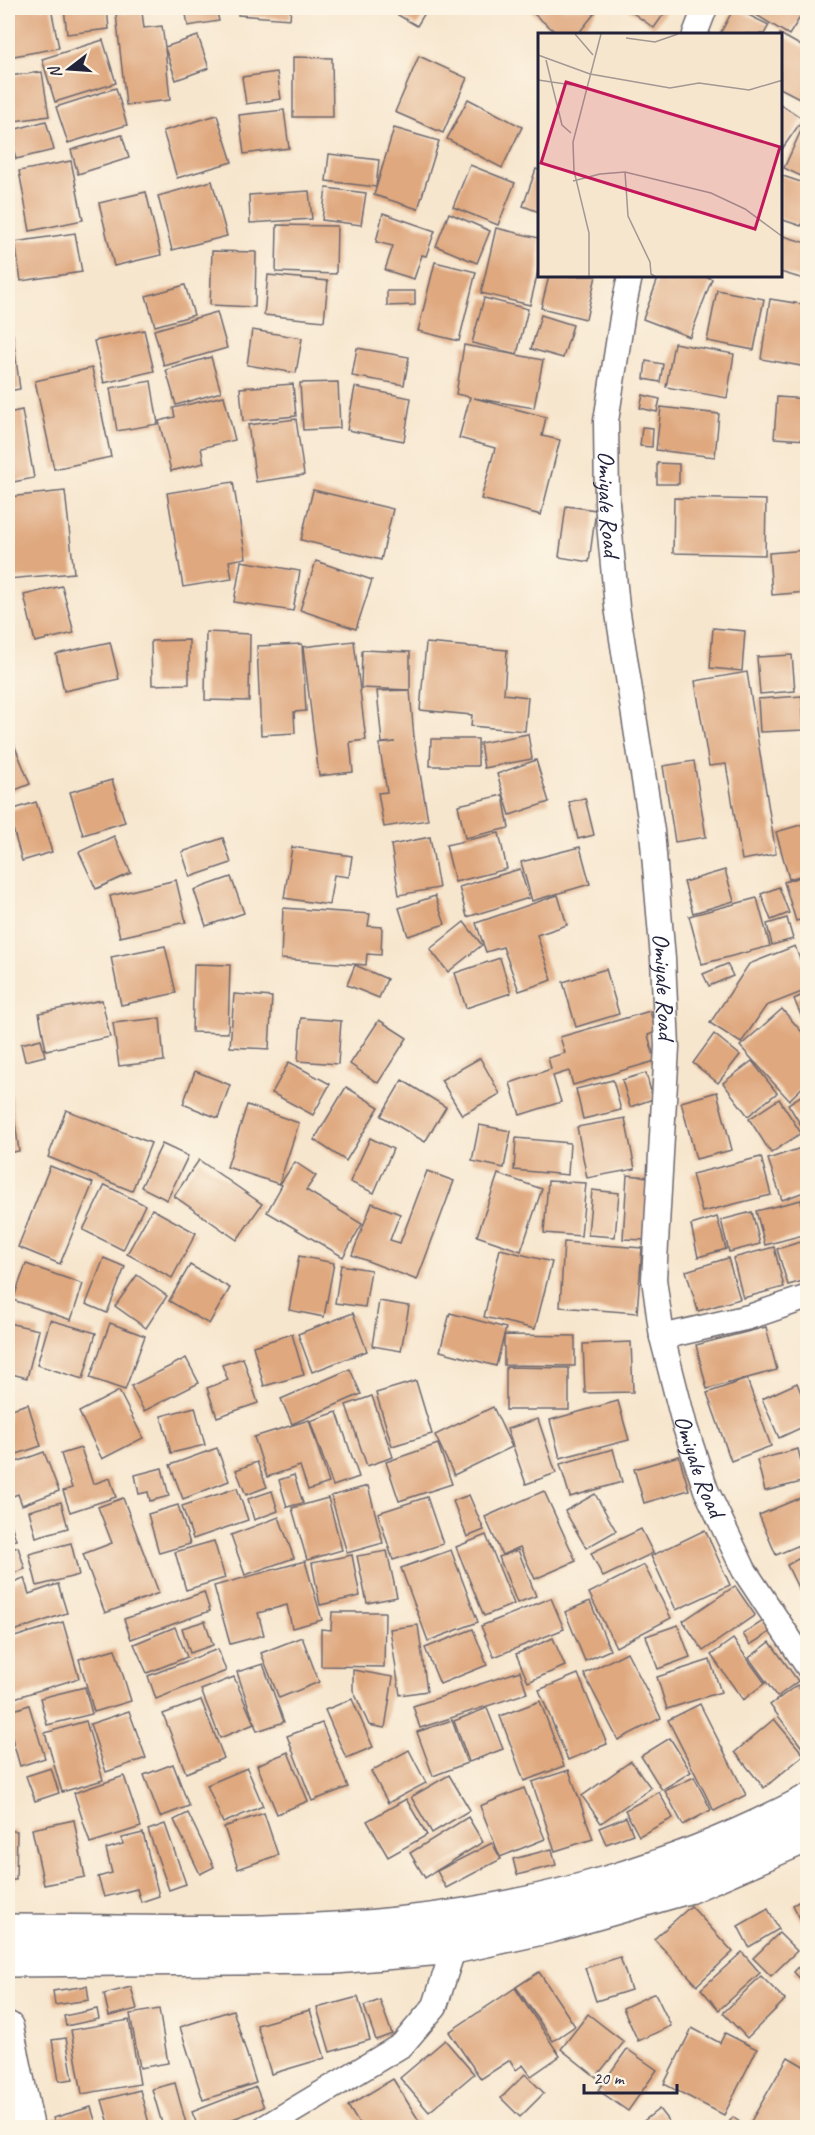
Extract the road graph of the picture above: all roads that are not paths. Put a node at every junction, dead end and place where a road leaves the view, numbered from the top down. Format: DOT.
graph roads {
  1 [pos="705,8"];
  2 [pos="695,33"];
  3 [pos="630,278"];
  4 [pos="807,1297"];
  5 [pos="662,1337"];
  6 [pos="807,1667"];
  7 [pos="807,1801"];
  8 [pos="807,1835"];
  9 [pos="639,1887"];
  10 [pos="8,1931"];
  11 [pos="454,1947"];
  12 [pos="8,1960"];
  13 [pos="8,2027"];
  14 [pos="29,2127"];
  15 [pos="264,2127"];
  1 -- 2 [label="street"];
  3 -- 5 [label="street, Omiyale Road"];
  4 -- 5 [label="street"];
  5 -- 6 [label="street, Omiyale Road"];
  7 -- 9 [label="highway"];
  8 -- 9 [label="highway"];
  9 -- 10 [label="highway"];
  9 -- 11 [label="highway"];
  11 -- 12 [label="highway"];
  11 -- 15 [label="street"];
  13 -- 14 [label="street"];
}
